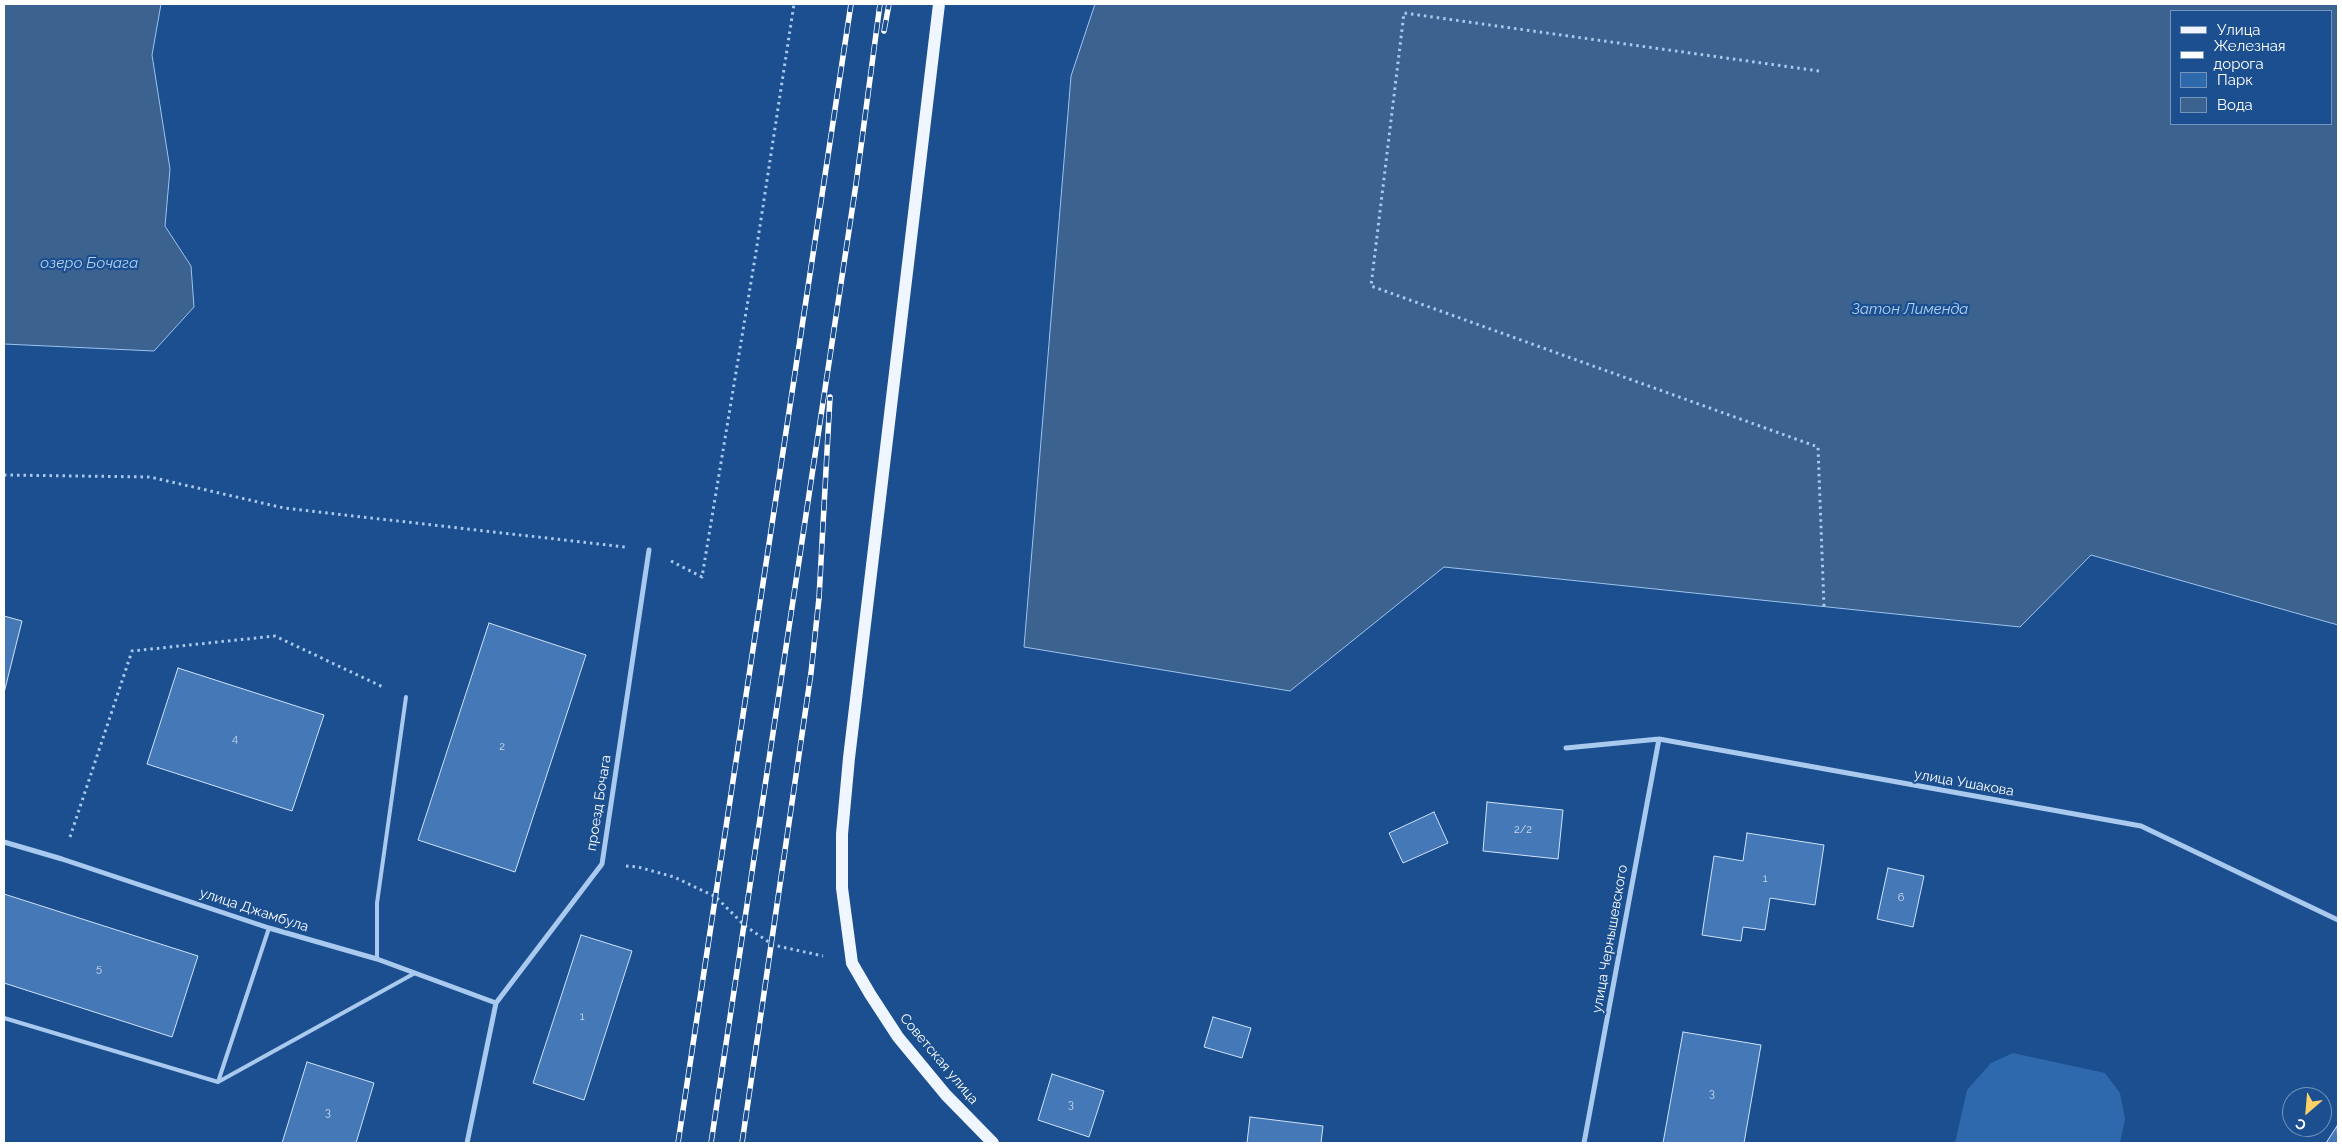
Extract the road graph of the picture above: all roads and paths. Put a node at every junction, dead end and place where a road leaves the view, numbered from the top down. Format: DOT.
graph roads {
  1 [pos="794,4"];
  2 [pos="939,4"];
  3 [pos="1819,71"];
  4 [pos="4,475"];
  5 [pos="649,550"];
  6 [pos="1824,607"];
  7 [pos="406,697"];
  8 [pos="1659,740"];
  9 [pos="1566,748"];
  10 [pos="4,842"];
  11 [pos="62,859"];
  12 [pos="602,864"];
  13 [pos="2338,920"];
  14 [pos="269,928"];
  15 [pos="377,959"];
  16 [pos="852,963"];
  17 [pos="415,973"];
  18 [pos="496,1003"];
  19 [pos="4,1018"];
  20 [pos="218,1082"];
  21 [pos="467,1143"];
  22 [pos="993,1143"];
  23 [pos="1584,1143"];
  1 -- 5 [label="path"];
  2 -- 16 [label="main road"];
  3 -- 6 [label="path"];
  4 -- 5 [label="path"];
  5 -- 12 [label="street, проезд Бочага"];
  7 -- 11 [label="path"];
  7 -- 15 [label="lane"];
  8 -- 9 [label="street, улица Ушакова"];
  8 -- 13 [label="street, улица Ушакова"];
  8 -- 23 [label="street, улица Чернышевского"];
  10 -- 11 [label="street, улица Джамбула"];
  11 -- 14 [label="street, улица Джамбула"];
  12 -- 16 [label="path"];
  12 -- 18 [label="street, проезд Бочага"];
  14 -- 15 [label="street, улица Джамбула"];
  14 -- 20 [label="lane"];
  15 -- 17 [label="street, улица Джамбула"];
  16 -- 22 [label="main road, Советская улица"];
  17 -- 18 [label="street, улица Джамбула"];
  17 -- 20 [label="lane"];
  18 -- 21 [label="street, проезд Бочага"];
  19 -- 20 [label="lane"];
}
